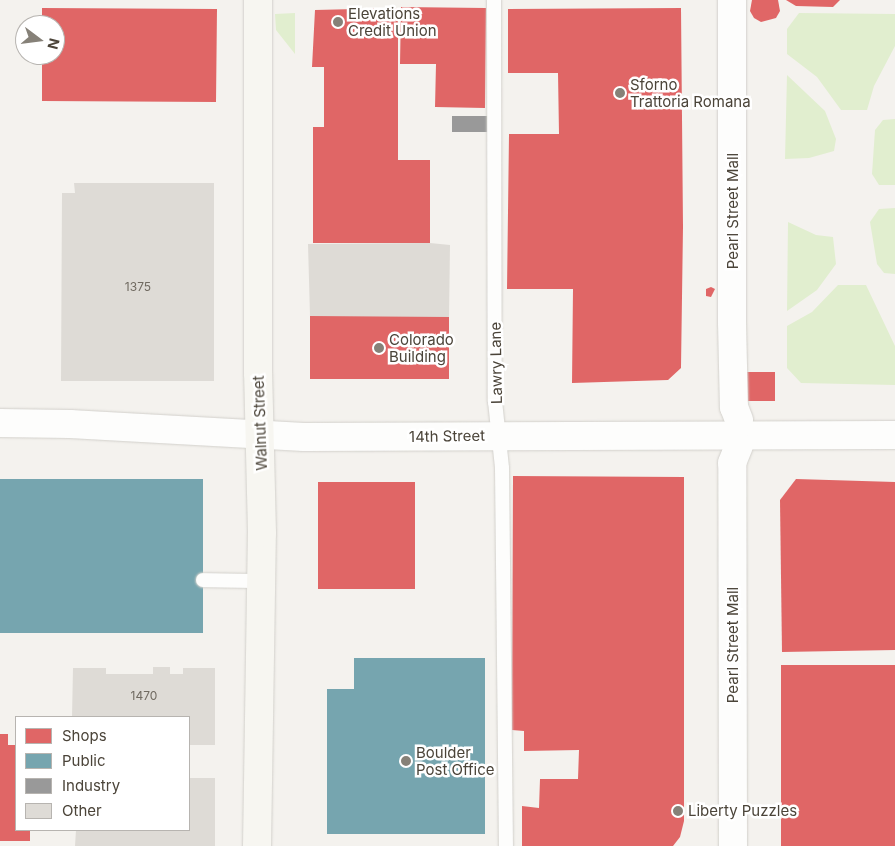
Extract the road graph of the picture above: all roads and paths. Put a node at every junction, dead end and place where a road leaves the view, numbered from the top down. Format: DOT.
graph roads {
  1 [pos="258,0"];
  2 [pos="494,0"];
  3 [pos="732,0"];
  4 [pos="0,423"];
  5 [pos="895,434"];
  6 [pos="260,435"];
  7 [pos="499,435"];
  8 [pos="203,580"];
  9 [pos="262,581"];
  10 [pos="258,799"];
  11 [pos="257,846"];
  12 [pos="274,846"];
  13 [pos="506,846"];
  14 [pos="733,846"];
  1 -- 6 [label="street, Walnut Street"];
  2 -- 7 [label="lane, Lawry Lane"];
  3 -- 14 [label="street, Pearl Street Mall"];
  4 -- 6 [label="street, 14th Street"];
  5 -- 7 [label="street, 14th Street"];
  6 -- 7 [label="street, 14th Street"];
  6 -- 9 [label="street, Walnut Street"];
  7 -- 13 [label="lane, Lawry Lane"];
  8 -- 9 [label="lane"];
  9 -- 10 [label="street, Walnut Street"];
  10 -- 11 [label="street, Walnut Street"];
  10 -- 12 [label="street"];
}
